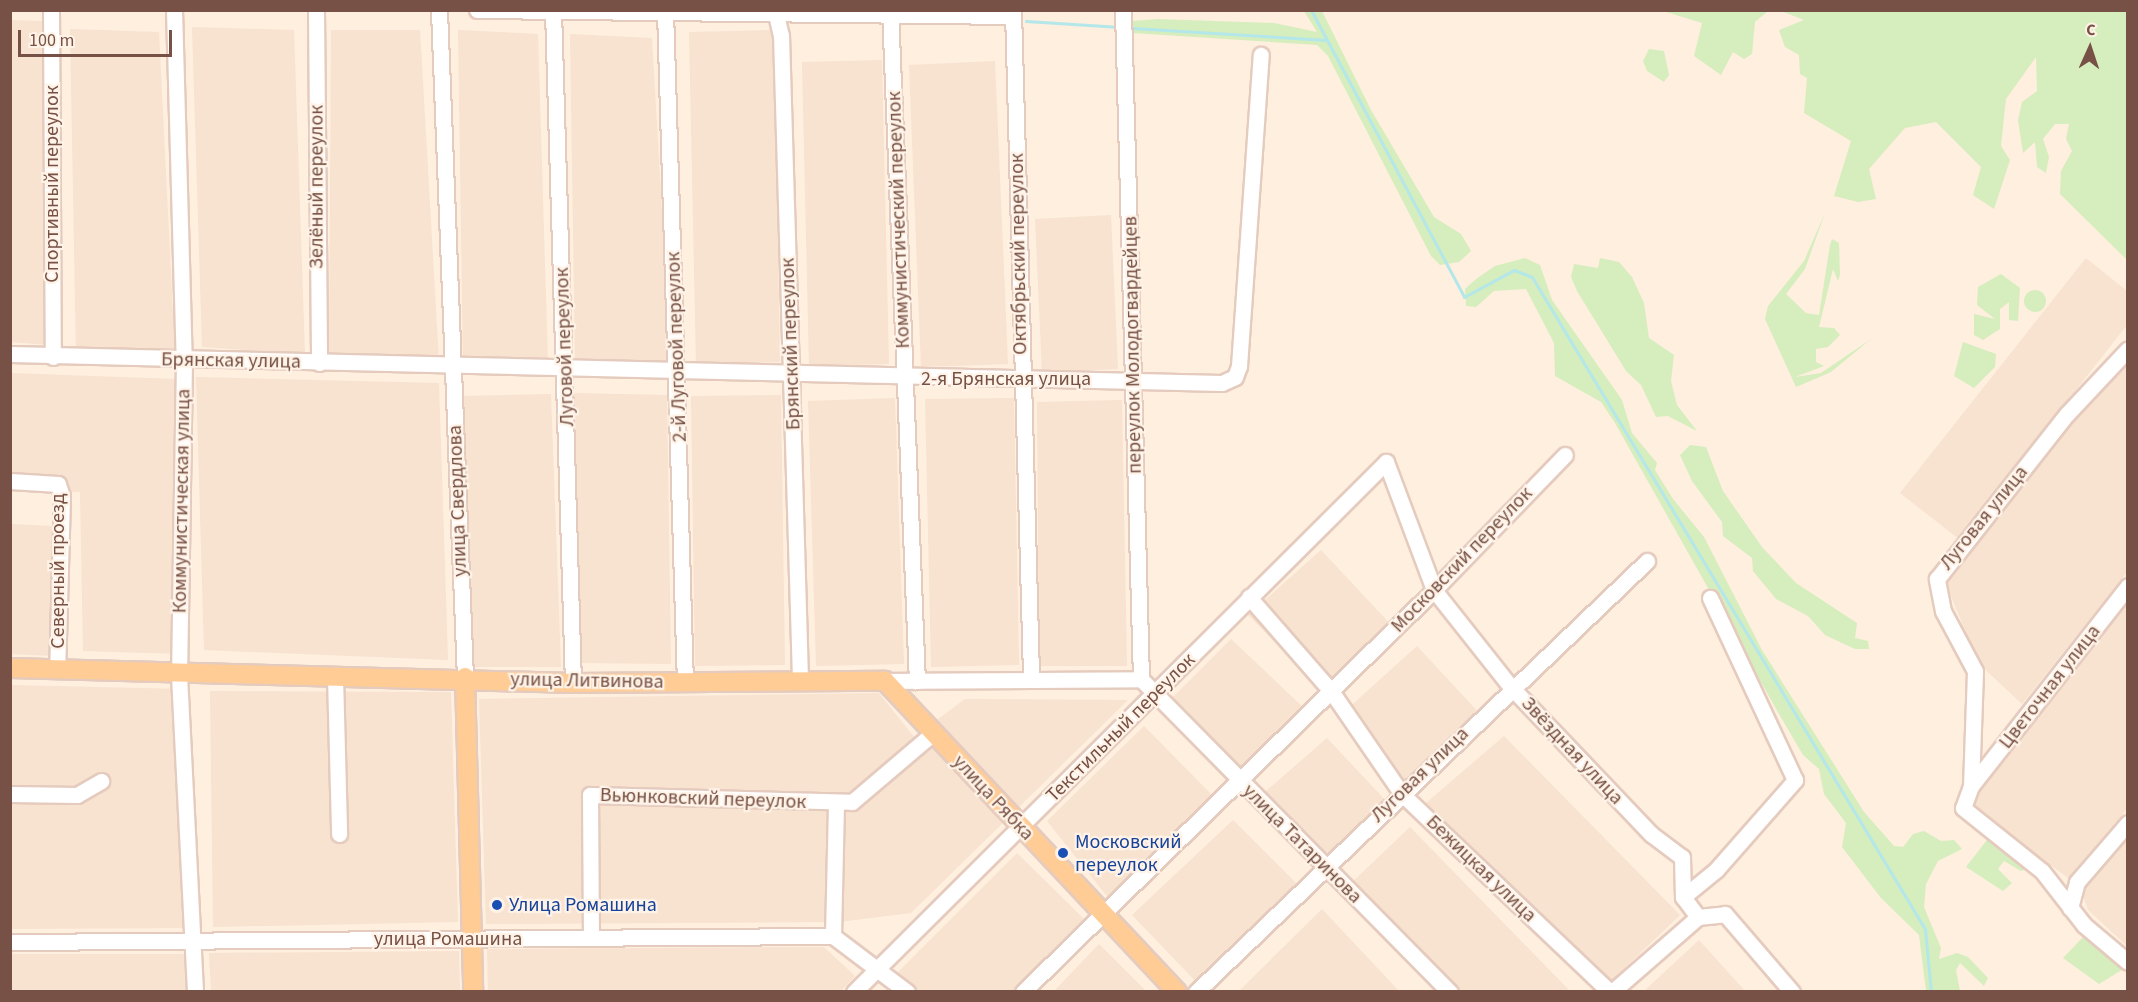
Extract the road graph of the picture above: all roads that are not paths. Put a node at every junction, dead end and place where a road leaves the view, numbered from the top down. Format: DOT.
graph roads {
  1 [pos="51,10"];
  2 [pos="174,10"];
  3 [pos="316,10"];
  4 [pos="439,10"];
  5 [pos="477,10"];
  6 [pos="1123,10"];
  7 [pos="553,11"];
  8 [pos="665,13"];
  9 [pos="1013,13"];
  10 [pos="773,14"];
  11 [pos="890,14"];
  12 [pos="1261,55"];
  13 [pos="2127,349"];
  14 [pos="10,354"];
  15 [pos="54,357"];
  16 [pos="184,361"];
  17 [pos="319,363"];
  18 [pos="452,366"];
  19 [pos="566,370"];
  20 [pos="679,372"];
  21 [pos="792,376"];
  22 [pos="906,379"];
  23 [pos="1022,380"];
  24 [pos="1134,380"];
  25 [pos="1565,455"];
  26 [pos="1386,462"];
  27 [pos="10,481"];
  28 [pos="1647,561"];
  29 [pos="2127,586"];
  30 [pos="1434,590"];
  31 [pos="1249,597"];
  32 [pos="1710,598"];
  33 [pos="10,669"];
  34 [pos="57,670"];
  35 [pos="179,675"];
  36 [pos="335,676"];
  37 [pos="465,677"];
  38 [pos="1031,677"];
  39 [pos="800,679"];
  40 [pos="1141,679"];
  41 [pos="885,681"];
  42 [pos="917,681"];
  43 [pos="573,683"];
  44 [pos="685,683"];
  45 [pos="1511,687"];
  46 [pos="1331,691"];
  47 [pos="1156,695"];
  48 [pos="933,734"];
  49 [pos="101,781"];
  50 [pos="1239,781"];
  51 [pos="1971,786"];
  52 [pos="1401,793"];
  53 [pos="10,794"];
  54 [pos="836,804"];
  55 [pos="2127,823"];
  56 [pos="1020,827"];
  57 [pos="339,834"];
  58 [pos="1324,868"];
  59 [pos="1683,897"];
  60 [pos="2070,908"];
  61 [pos="1102,914"];
  62 [pos="1698,917"];
  63 [pos="833,936"];
  64 [pos="591,938"];
  65 [pos="471,939"];
  66 [pos="194,940"];
  67 [pos="10,942"];
  68 [pos="2127,962"];
  69 [pos="877,964"];
  70 [pos="195,992"];
  71 [pos="473,992"];
  72 [pos="854,992"];
  73 [pos="907,992"];
  74 [pos="1023,992"];
  75 [pos="1177,992"];
  76 [pos="1196,992"];
  77 [pos="1450,992"];
  78 [pos="1611,992"];
  79 [pos="1792,992"];
  1 -- 15 [label="street, Спортивный переулок"];
  2 -- 16 [label="street, Коммунистическая улица"];
  3 -- 17 [label="street, Зелёный переулок"];
  4 -- 18 [label="street, улица Свердлова"];
  5 -- 7 [label="street"];
  6 -- 24 [label="street, переулок Молодогвардейцев"];
  7 -- 8 [label="street"];
  7 -- 19 [label="street, Луговой переулок"];
  8 -- 10 [label="street"];
  8 -- 20 [label="street, 2-й Луговой переулок"];
  9 -- 11 [label="street"];
  9 -- 23 [label="street, Октябрьский переулок"];
  10 -- 11 [label="street"];
  10 -- 21 [label="street, Брянский переулок"];
  11 -- 22 [label="street, Коммунистический переулок"];
  12 -- 24 [label="street, 2-я Брянская улица"];
  13 -- 51 [label="street, Луговая улица"];
  14 -- 15 [label="street, Брянская улица"];
  15 -- 16 [label="street, Брянская улица"];
  16 -- 17 [label="street, Брянская улица"];
  16 -- 35 [label="street, Коммунистическая улица"];
  17 -- 18 [label="street, Брянская улица"];
  18 -- 19 [label="street, 2-я Брянская улица"];
  18 -- 37 [label="street, улица Свердлова"];
  19 -- 20 [label="street, 2-я Брянская улица"];
  19 -- 43 [label="street, Луговой переулок"];
  20 -- 21 [label="street, 2-я Брянская улица"];
  20 -- 44 [label="street, 2-й Луговой переулок"];
  21 -- 22 [label="street, 2-я Брянская улица"];
  21 -- 39 [label="street, Брянский переулок"];
  22 -- 23 [label="street, 2-я Брянская улица"];
  22 -- 42 [label="street, Коммунистический переулок"];
  23 -- 24 [label="street, 2-я Брянская улица"];
  23 -- 38 [label="street, Октябрьский переулок"];
  24 -- 40 [label="street, переулок Молодогвардейцев"];
  25 -- 30 [label="street, Московский переулок"];
  26 -- 30 [label="street, Звёздная улица"];
  26 -- 31 [label="street, Текстильный переулок"];
  27 -- 34 [label="street, Северный проезд"];
  28 -- 45 [label="street, Луговая улица"];
  29 -- 51 [label="street, Цветочная улица"];
  30 -- 45 [label="street, Звёздная улица"];
  30 -- 46 [label="street, Московский переулок"];
  31 -- 46 [label="street, Бежицкая улица"];
  31 -- 47 [label="street, Текстильный переулок"];
  32 -- 59 [label="street"];
  33 -- 34 [label="main road, улица Литвинова"];
  34 -- 35 [label="main road, улица Литвинова"];
  35 -- 36 [label="main road, улица Литвинова"];
  35 -- 66 [label="street, Коммунистическая улица"];
  36 -- 37 [label="main road, улица Литвинова"];
  36 -- 57 [label="street"];
  37 -- 43 [label="main road, улица Литвинова"];
  37 -- 65 [label="main road, улица Свердлова"];
  38 -- 40 [label="street, улица Литвинова"];
  38 -- 42 [label="street, улица Литвинова"];
  39 -- 41 [label="main road, улица Литвинова"];
  39 -- 44 [label="main road, улица Литвинова"];
  40 -- 47 [label="street"];
  41 -- 42 [label="street, улица Литвинова"];
  41 -- 48 [label="main road, улица Рябка"];
  43 -- 44 [label="main road, улица Литвинова"];
  45 -- 52 [label="street, Луговая улица"];
  45 -- 59 [label="street, Звёздная улица"];
  46 -- 50 [label="street, Московский переулок"];
  46 -- 52 [label="street, Бежицкая улица"];
  47 -- 50 [label="street, улица Татаринова"];
  47 -- 56 [label="street, Текстильный переулок"];
  48 -- 54 [label="street, Вьюнковский переулок"];
  48 -- 56 [label="main road, улица Рябка"];
  49 -- 53 [label="street"];
  50 -- 58 [label="street, улица Татаринова"];
  50 -- 61 [label="street, Московский переулок"];
  51 -- 60 [label="street, Луговая улица"];
  52 -- 58 [label="street, Луговая улица"];
  52 -- 78 [label="street, Бежицкая улица"];
  54 -- 63 [label="street"];
  54 -- 64 [label="street, Вьюнковский переулок"];
  55 -- 60 [label="street"];
  56 -- 61 [label="main road, улица Рябка"];
  56 -- 69 [label="street, Текстильный переулок"];
  58 -- 76 [label="street, Луговая улица"];
  58 -- 77 [label="street, улица Татаринова"];
  59 -- 62 [label="street"];
  60 -- 68 [label="street"];
  61 -- 74 [label="street, Московский переулок"];
  61 -- 75 [label="main road, улица Рябка"];
  62 -- 78 [label="street"];
  62 -- 79 [label="street"];
  63 -- 64 [label="street, улица Ромашина"];
  63 -- 69 [label="street"];
  64 -- 65 [label="street, улица Ромашина"];
  65 -- 66 [label="street, улица Ромашина"];
  65 -- 71 [label="main road, улица Свердлова"];
  66 -- 67 [label="street, улица Ромашина"];
  66 -- 70 [label="street, Коммунистическая улица"];
  69 -- 72 [label="street, Текстильный переулок"];
  69 -- 73 [label="street"];
}
